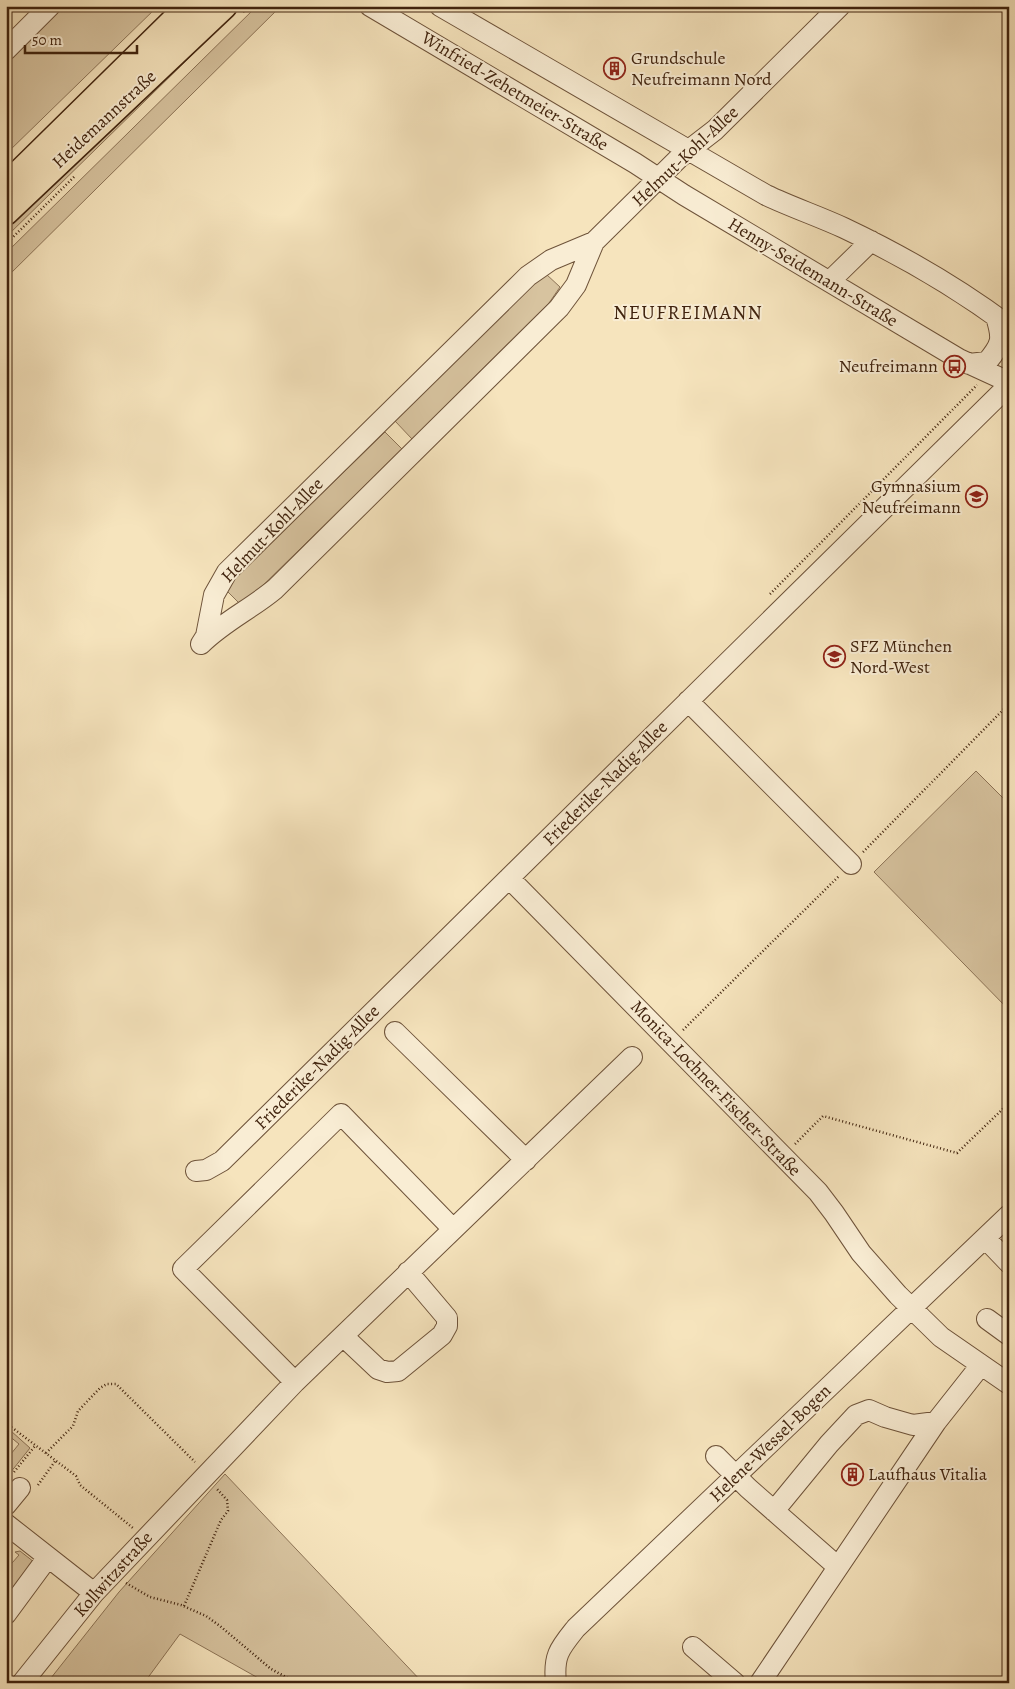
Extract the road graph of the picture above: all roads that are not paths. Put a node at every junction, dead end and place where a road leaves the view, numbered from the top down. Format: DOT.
graph roads {
  1 [pos="50,6"];
  2 [pos="189,6"];
  3 [pos="224,6"];
  4 [pos="370,6"];
  5 [pos="440,6"];
  6 [pos="840,6"];
  7 [pos="6,50"];
  8 [pos="689,151"];
  9 [pos="659,178"];
  10 [pos="6,186"];
  11 [pos="6,212"];
  12 [pos="871,241"];
  13 [pos="594,242"];
  14 [pos="830,281"];
  15 [pos="1002,321"];
  16 [pos="970,364"];
  17 [pos="1009,383"];
  18 [pos="688,701"];
  19 [pos="851,864"];
  20 [pos="509,878"];
  21 [pos="395,1032"];
  22 [pos="632,1057"];
  23 [pos="526,1160"];
  24 [pos="196,1171"];
  25 [pos="1009,1214"];
  26 [pos="452,1229"];
  27 [pos="984,1238"];
  28 [pos="1009,1262"];
  29 [pos="408,1272"];
  30 [pos="911,1308"];
  31 [pos="987,1319"];
  32 [pos="1009,1335"];
  33 [pos="343,1336"];
  34 [pos="981,1365"];
  35 [pos="294,1382"];
  36 [pos="1009,1384"];
  37 [pos="936,1422"];
  38 [pos="716,1456"];
  39 [pos="736,1476"];
  40 [pos="16,1482"];
  41 [pos="6,1505"];
  42 [pos="774,1511"];
  43 [pos="6,1524"];
  44 [pos="48,1556"];
  45 [pos="838,1567"];
  46 [pos="94,1593"];
  47 [pos="6,1614"];
  48 [pos="693,1647"];
  49 [pos="550,1679"];
  50 [pos="22,1683"];
  51 [pos="735,1683"];
  52 [pos="760,1683"];
  1 -- 7 [label="street"];
  2 -- 10 [label="main road, Heidemannstraße"];
  3 -- 11 [label="main road, Heidemannstraße"];
  4 -- 9 [label="street, Winfried-Zehetmeier-Straße"];
  5 -- 8 [label="street, Winfried-Zehetmeier-Straße"];
  6 -- 8 [label="street, Helmut-Kohl-Allee"];
  8 -- 9 [label="street, Helmut-Kohl-Allee"];
  8 -- 12 [label="street"];
  9 -- 13 [label="street, Helmut-Kohl-Allee"];
  9 -- 14 [label="street, Henny-Seidemann-Straße"];
  12 -- 14 [label="street"];
  12 -- 15 [label="street"];
  13 -- 13 [label="street, Helmut-Kohl-Allee"];
  14 -- 16 [label="street, Henny-Seidemann-Straße"];
  15 -- 16 [label="street"];
  16 -- 17 [label="street, Henny-Seidemann-Straße"];
  17 -- 18 [label="street, Friederike-Nadig-Allee"];
  18 -- 19 [label="street"];
  18 -- 20 [label="street, Friederike-Nadig-Allee"];
  20 -- 24 [label="street, Friederike-Nadig-Allee"];
  20 -- 30 [label="street, Monica-Lochner-Fischer-Straße"];
  21 -- 23 [label="street"];
  22 -- 23 [label="street, Kollwitzstraße"];
  23 -- 26 [label="street, Kollwitzstraße"];
  25 -- 27 [label="street, Helene-Wessel-Bogen"];
  26 -- 29 [label="street, Kollwitzstraße"];
  26 -- 35 [label="street"];
  27 -- 28 [label="street"];
  27 -- 30 [label="street, Helene-Wessel-Bogen"];
  29 -- 33 [label="street, Kollwitzstraße"];
  29 -- 33 [label="street"];
  30 -- 34 [label="street, Monica-Lochner-Fischer-Straße"];
  30 -- 39 [label="street, Helene-Wessel-Bogen"];
  31 -- 32 [label="street"];
  33 -- 35 [label="street, Kollwitzstraße"];
  34 -- 36 [label="street, Monica-Lochner-Fischer-Straße"];
  34 -- 37 [label="street"];
  35 -- 46 [label="street, Kollwitzstraße"];
  37 -- 42 [label="street"];
  37 -- 45 [label="street"];
  38 -- 39 [label="street"];
  39 -- 42 [label="street"];
  39 -- 49 [label="street, Helene-Wessel-Bogen"];
  40 -- 41 [label="street"];
  42 -- 45 [label="street"];
  43 -- 44 [label="street"];
  44 -- 46 [label="street"];
  44 -- 47 [label="street"];
  45 -- 52 [label="street"];
  46 -- 50 [label="street, Kollwitzstraße"];
  48 -- 51 [label="street"];
}
